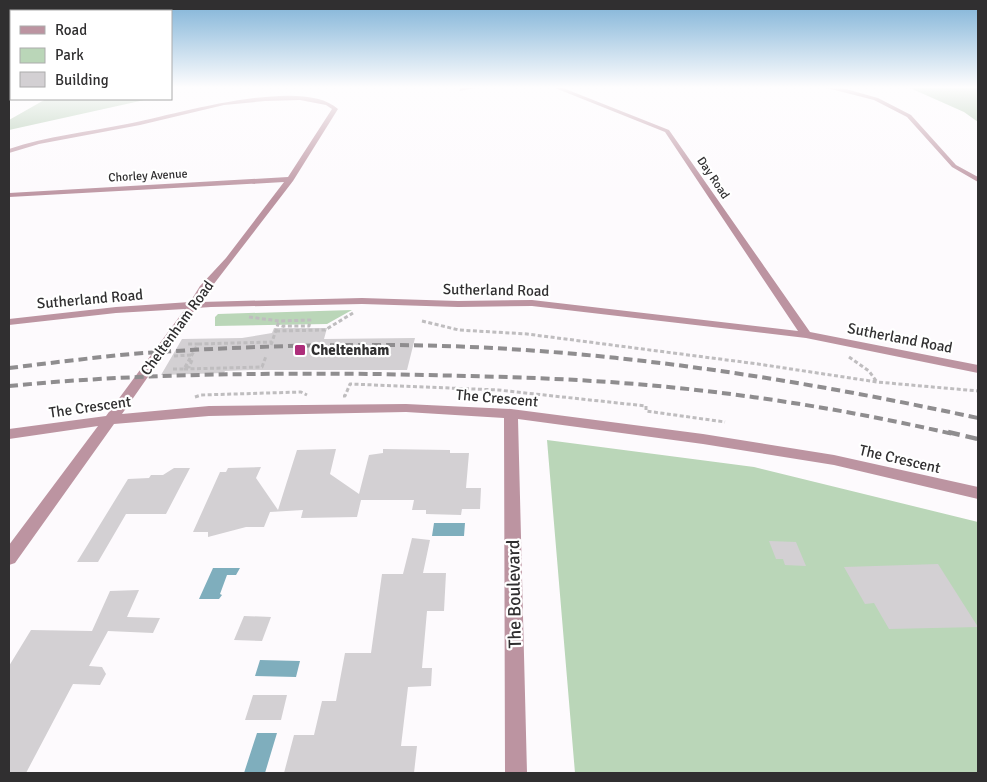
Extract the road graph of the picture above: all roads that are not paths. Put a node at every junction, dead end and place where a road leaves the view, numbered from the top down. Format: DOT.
graph roads {
  1 [pos="137,124"];
  2 [pos="325,124"];
  3 [pos="653,124"];
  4 [pos="917,124"];
  5 [pos="9,151"];
  6 [pos="290,178"];
  7 [pos="978,180"];
  8 [pos="9,195"];
  9 [pos="193,306"];
  10 [pos="9,322"];
  11 [pos="806,335"];
  12 [pos="978,369"];
  13 [pos="511,414"];
  14 [pos="109,420"];
  15 [pos="9,434"];
  16 [pos="978,493"];
  17 [pos="9,558"];
  18 [pos="516,773"];
  1 -- 5 [label="street, Cheltenham Road"];
  2 -- 6 [label="street, Cheltenham Road"];
  3 -- 11 [label="street, Day Road"];
  4 -- 7 [label="street"];
  6 -- 8 [label="street, Chorley Avenue"];
  6 -- 9 [label="street, Cheltenham Road"];
  9 -- 10 [label="street, Sutherland Road"];
  9 -- 11 [label="street, Sutherland Road"];
  9 -- 14 [label="street, Cheltenham Road"];
  11 -- 12 [label="street, Sutherland Road"];
  13 -- 14 [label="street, The Crescent"];
  13 -- 16 [label="street, The Crescent"];
  13 -- 18 [label="street, The Boulevard"];
  14 -- 15 [label="street, The Crescent"];
  14 -- 17 [label="street, Cheltenham Road"];
}
